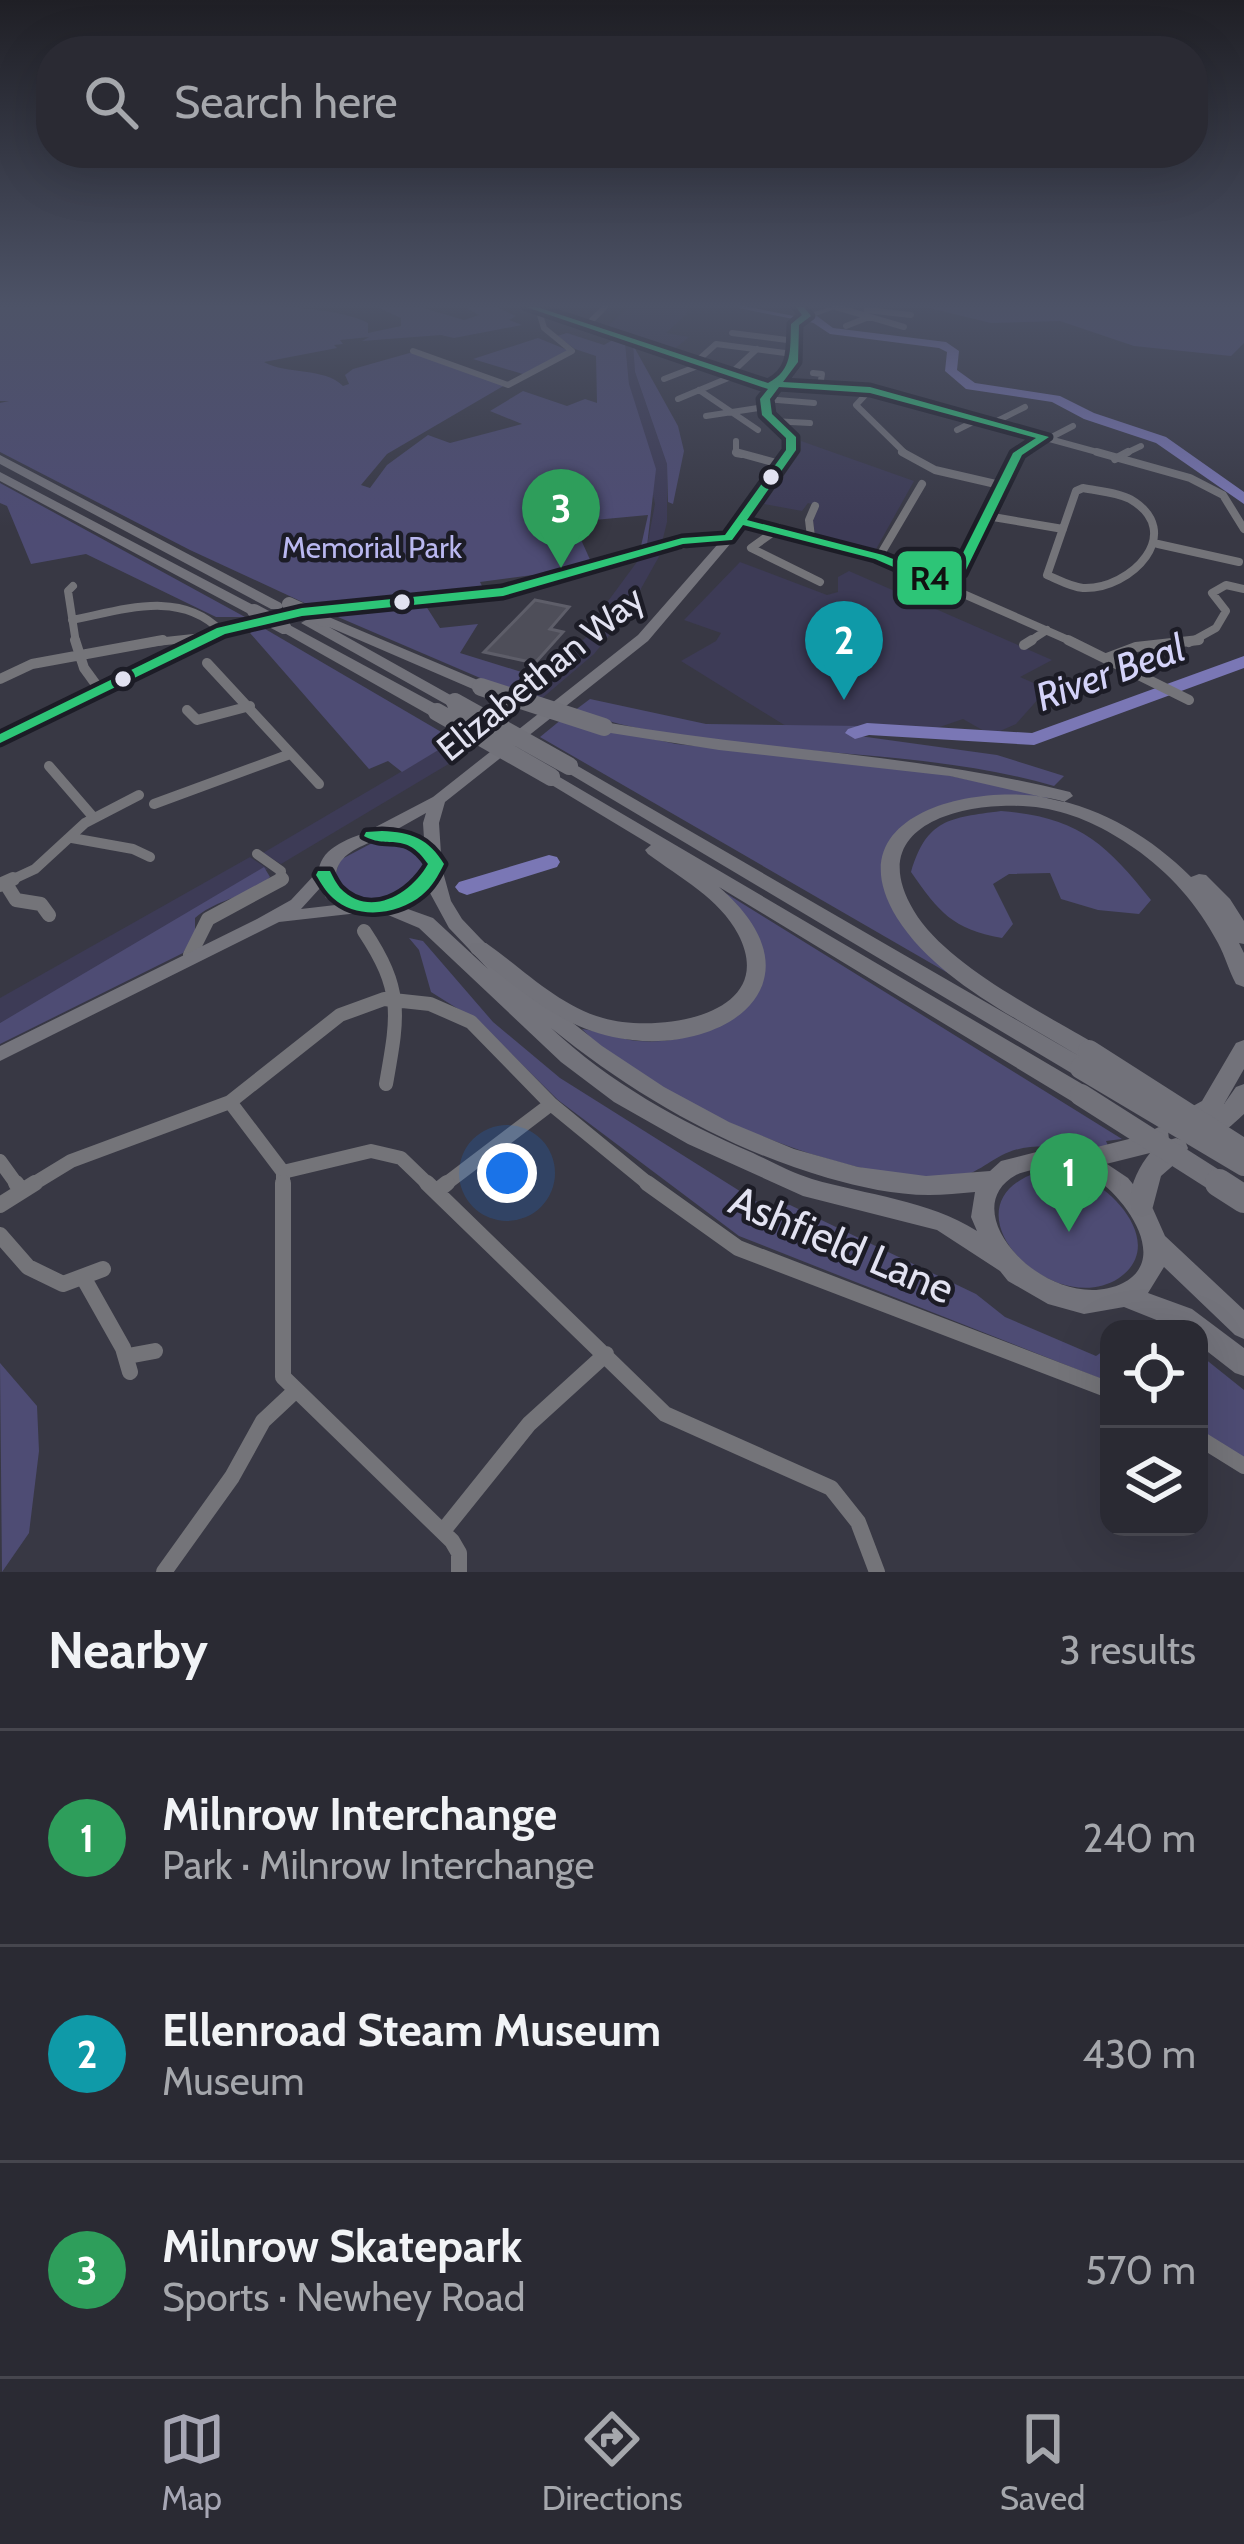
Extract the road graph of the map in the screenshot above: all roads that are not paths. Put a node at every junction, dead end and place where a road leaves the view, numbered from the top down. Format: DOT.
graph roads {
  1 [pos="720,380"];
  2 [pos="753,380"];
  3 [pos="776,380"];
  4 [pos="821,380"];
  5 [pos="771,385"];
  6 [pos="820,386"];
  7 [pos="699,390"];
  8 [pos="870,390"];
  9 [pos="678,399"];
  10 [pos="765,403"];
  11 [pos="814,403"];
  12 [pos="1024,407"];
  13 [pos="736,411"];
  14 [pos="706,416"];
  15 [pos="981,418"];
  16 [pos="772,421"];
  17 [pos="994,422"];
  18 [pos="810,423"];
  19 [pos="1073,425"];
  20 [pos="758,430"];
  21 [pos="957,430"];
  22 [pos="1046,438"];
  23 [pos="736,441"];
  24 [pos="1141,446"];
  25 [pos="0,460"];
  26 [pos="1115,460"];
  27 [pos="784,465"];
  28 [pos="0,476"];
  29 [pos="922,484"];
  30 [pos="1000,485"];
  31 [pos="815,506"];
  32 [pos="987,517"];
  33 [pos="743,522"];
  34 [pos="779,528"];
  35 [pos="1063,529"];
  36 [pos="1244,529"];
  37 [pos="728,538"];
  38 [pos="811,538"];
  39 [pos="1158,544"];
  40 [pos="879,557"];
  41 [pos="1239,562"];
  42 [pos="820,582"];
  43 [pos="939,582"];
  44 [pos="74,586"];
  45 [pos="1244,589"];
  46 [pos="72,620"];
  47 [pos="316,621"];
  48 [pos="1047,630"];
  49 [pos="221,631"];
  50 [pos="203,637"];
  51 [pos="190,642"];
  52 [pos="1024,645"];
  53 [pos="78,656"];
  54 [pos="1107,658"];
  55 [pos="0,679"];
  56 [pos="100,690"];
  57 [pos="1189,700"];
  58 [pos="250,706"];
  59 [pos="446,707"];
  60 [pos="187,710"];
  61 [pos="0,739"];
  62 [pos="290,754"];
  63 [pos="49,766"];
  64 [pos="562,776"];
  65 [pos="319,784"];
  66 [pos="139,794"];
  67 [pos="438,800"];
  68 [pos="154,804"];
  69 [pos="94,818"];
  70 [pos="372,836"];
  71 [pos="72,838"];
  72 [pos="257,854"];
  73 [pos="150,857"];
  74 [pos="434,864"];
  75 [pos="324,875"];
  76 [pos="3,884"];
  77 [pos="378,907"];
  78 [pos="49,915"];
  79 [pos="263,923"];
  80 [pos="202,930"];
  81 [pos="364,931"];
  82 [pos="1244,937"];
  83 [pos="230,938"];
  84 [pos="479,948"];
  85 [pos="183,961"];
  86 [pos="1244,979"];
  87 [pos="400,999"];
  88 [pos="1244,1049"];
  89 [pos="0,1054"];
  90 [pos="1085,1059"];
  91 [pos="386,1084"];
  92 [pos="1244,1093"];
  93 [pos="230,1102"];
  94 [pos="551,1104"];
  95 [pos="1244,1150"];
  96 [pos="0,1161"];
  97 [pos="1078,1162"];
  98 [pos="1244,1165"];
  99 [pos="284,1172"];
  100 [pos="991,1181"];
  101 [pos="21,1191"];
  102 [pos="436,1192"];
  103 [pos="1244,1198"];
  104 [pos="0,1204"];
  105 [pos="1142,1206"];
  106 [pos="0,1235"];
  107 [pos="1156,1243"];
  108 [pos="1002,1261"];
  109 [pos="103,1269"];
  110 [pos="83,1276"];
  111 [pos="1125,1296"];
  112 [pos="1244,1327"];
  113 [pos="154,1351"];
  114 [pos="606,1354"];
  115 [pos="1244,1364"];
  116 [pos="1100,1387"];
  117 [pos="295,1392"];
  118 [pos="1208,1444"];
  119 [pos="1244,1466"];
  120 [pos="443,1531"];
  121 [pos="164,1572"];
  122 [pos="458,1572"];
  123 [pos="877,1572"];
  1 -- 7 [label="street"];
  2 -- 5 [label="main road"];
  3 -- 5 [label="main road"];
  4 -- 6 [label="street"];
  5 -- 6 [label="street"];
  5 -- 10 [label="main road"];
  6 -- 8 [label="street"];
  7 -- 9 [label="street"];
  7 -- 13 [label="street"];
  8 -- 15 [label="street"];
  8 -- 30 [label="street"];
  10 -- 11 [label="street"];
  10 -- 13 [label="street"];
  10 -- 16 [label="main road"];
  12 -- 17 [label="street"];
  13 -- 14 [label="street"];
  13 -- 20 [label="street"];
  15 -- 17 [label="street"];
  15 -- 21 [label="street"];
  16 -- 18 [label="street"];
  16 -- 27 [label="main road"];
  17 -- 22 [label="street"];
  19 -- 22 [label="street"];
  22 -- 26 [label="street"];
  22 -- 30 [label="street"];
  23 -- 27 [label="street"];
  24 -- 26 [label="street"];
  25 -- 47 [label="highway, bridge"];
  26 -- 36 [label="street"];
  27 -- 33 [label="main road, Elizabethan Way"];
  28 -- 59 [label="highway, bridge"];
  29 -- 40 [label="street"];
  30 -- 32 [label="street"];
  31 -- 38 [label="street"];
  32 -- 35 [label="street"];
  32 -- 43 [label="street"];
  33 -- 34 [label="street"];
  33 -- 37 [label="main road, Elizabethan Way"];
  34 -- 38 [label="street"];
  34 -- 42 [label="street"];
  35 -- 39 [label="street"];
  35 -- 39 [label="street"];
  37 -- 49 [label="street"];
  37 -- 67 [label="main road, Elizabethan Way"];
  38 -- 40 [label="street"];
  39 -- 41 [label="street"];
  40 -- 43 [label="street"];
  43 -- 48 [label="street"];
  44 -- 46 [label="street"];
  45 -- 54 [label="street"];
  46 -- 49 [label="street"];
  46 -- 53 [label="street"];
  47 -- 59 [label="highway"];
  47 -- 82 [label="highway, bridge"];
  48 -- 52 [label="street"];
  48 -- 54 [label="street"];
  49 -- 50 [label="street"];
  50 -- 51 [label="street"];
  50 -- 53 [label="street"];
  51 -- 56 [label="street"];
  51 -- 58 [label="street"];
  53 -- 55 [label="street"];
  53 -- 56 [label="street"];
  54 -- 57 [label="street"];
  56 -- 61 [label="street"];
  58 -- 60 [label="street"];
  58 -- 62 [label="street"];
  59 -- 64 [label="highway, bridge"];
  62 -- 65 [label="street"];
  62 -- 68 [label="street"];
  63 -- 69 [label="street"];
  64 -- 84 [label="highway"];
  64 -- 90 [label="highway"];
  64 -- 103 [label="highway, bridge"];
  66 -- 69 [label="street"];
  67 -- 70 [label="main road, Elizabethan Way"];
  67 -- 74 [label="main road, Elizabethan Way"];
  69 -- 71 [label="street"];
  70 -- 74 [label="highway"];
  70 -- 75 [label="highway"];
  71 -- 73 [label="street"];
  71 -- 76 [label="street"];
  72 -- 80 [label="street"];
  74 -- 77 [label="highway"];
  74 -- 84 [label="highway"];
  75 -- 77 [label="highway"];
  75 -- 79 [label="main road"];
  76 -- 78 [label="street"];
  77 -- 79 [label="main road"];
  77 -- 108 [label="highway"];
  79 -- 83 [label="main road"];
  80 -- 83 [label="street"];
  80 -- 85 [label="street"];
  81 -- 87 [label="street"];
  83 -- 85 [label="main road"];
  84 -- 100 [label="highway"];
  85 -- 89 [label="main road"];
  86 -- 90 [label="highway"];
  87 -- 91 [label="street"];
  87 -- 93 [label="street"];
  87 -- 94 [label="street, Ashfield Lane"];
  88 -- 97 [label="highway"];
  90 -- 95 [label="highway, bridge"];
  90 -- 98 [label="highway, bridge"];
  92 -- 105 [label="highway"];
  93 -- 99 [label="street"];
  93 -- 101 [label="street"];
  94 -- 102 [label="street"];
  94 -- 116 [label="street, Ashfield Lane"];
  96 -- 101 [label="street"];
  97 -- 100 [label="highway"];
  97 -- 105 [label="highway"];
  99 -- 102 [label="street"];
  99 -- 117 [label="street"];
  100 -- 108 [label="highway"];
  101 -- 104 [label="street"];
  102 -- 114 [label="street"];
  105 -- 107 [label="highway"];
  106 -- 110 [label="street"];
  107 -- 111 [label="highway"];
  107 -- 112 [label="highway"];
  108 -- 111 [label="highway"];
  109 -- 110 [label="street"];
  110 -- 113 [label="street"];
  111 -- 115 [label="highway"];
  114 -- 120 [label="street"];
  114 -- 123 [label="street"];
  117 -- 120 [label="street"];
  117 -- 121 [label="street"];
  118 -- 119 [label="street"];
  120 -- 122 [label="street"];
}
